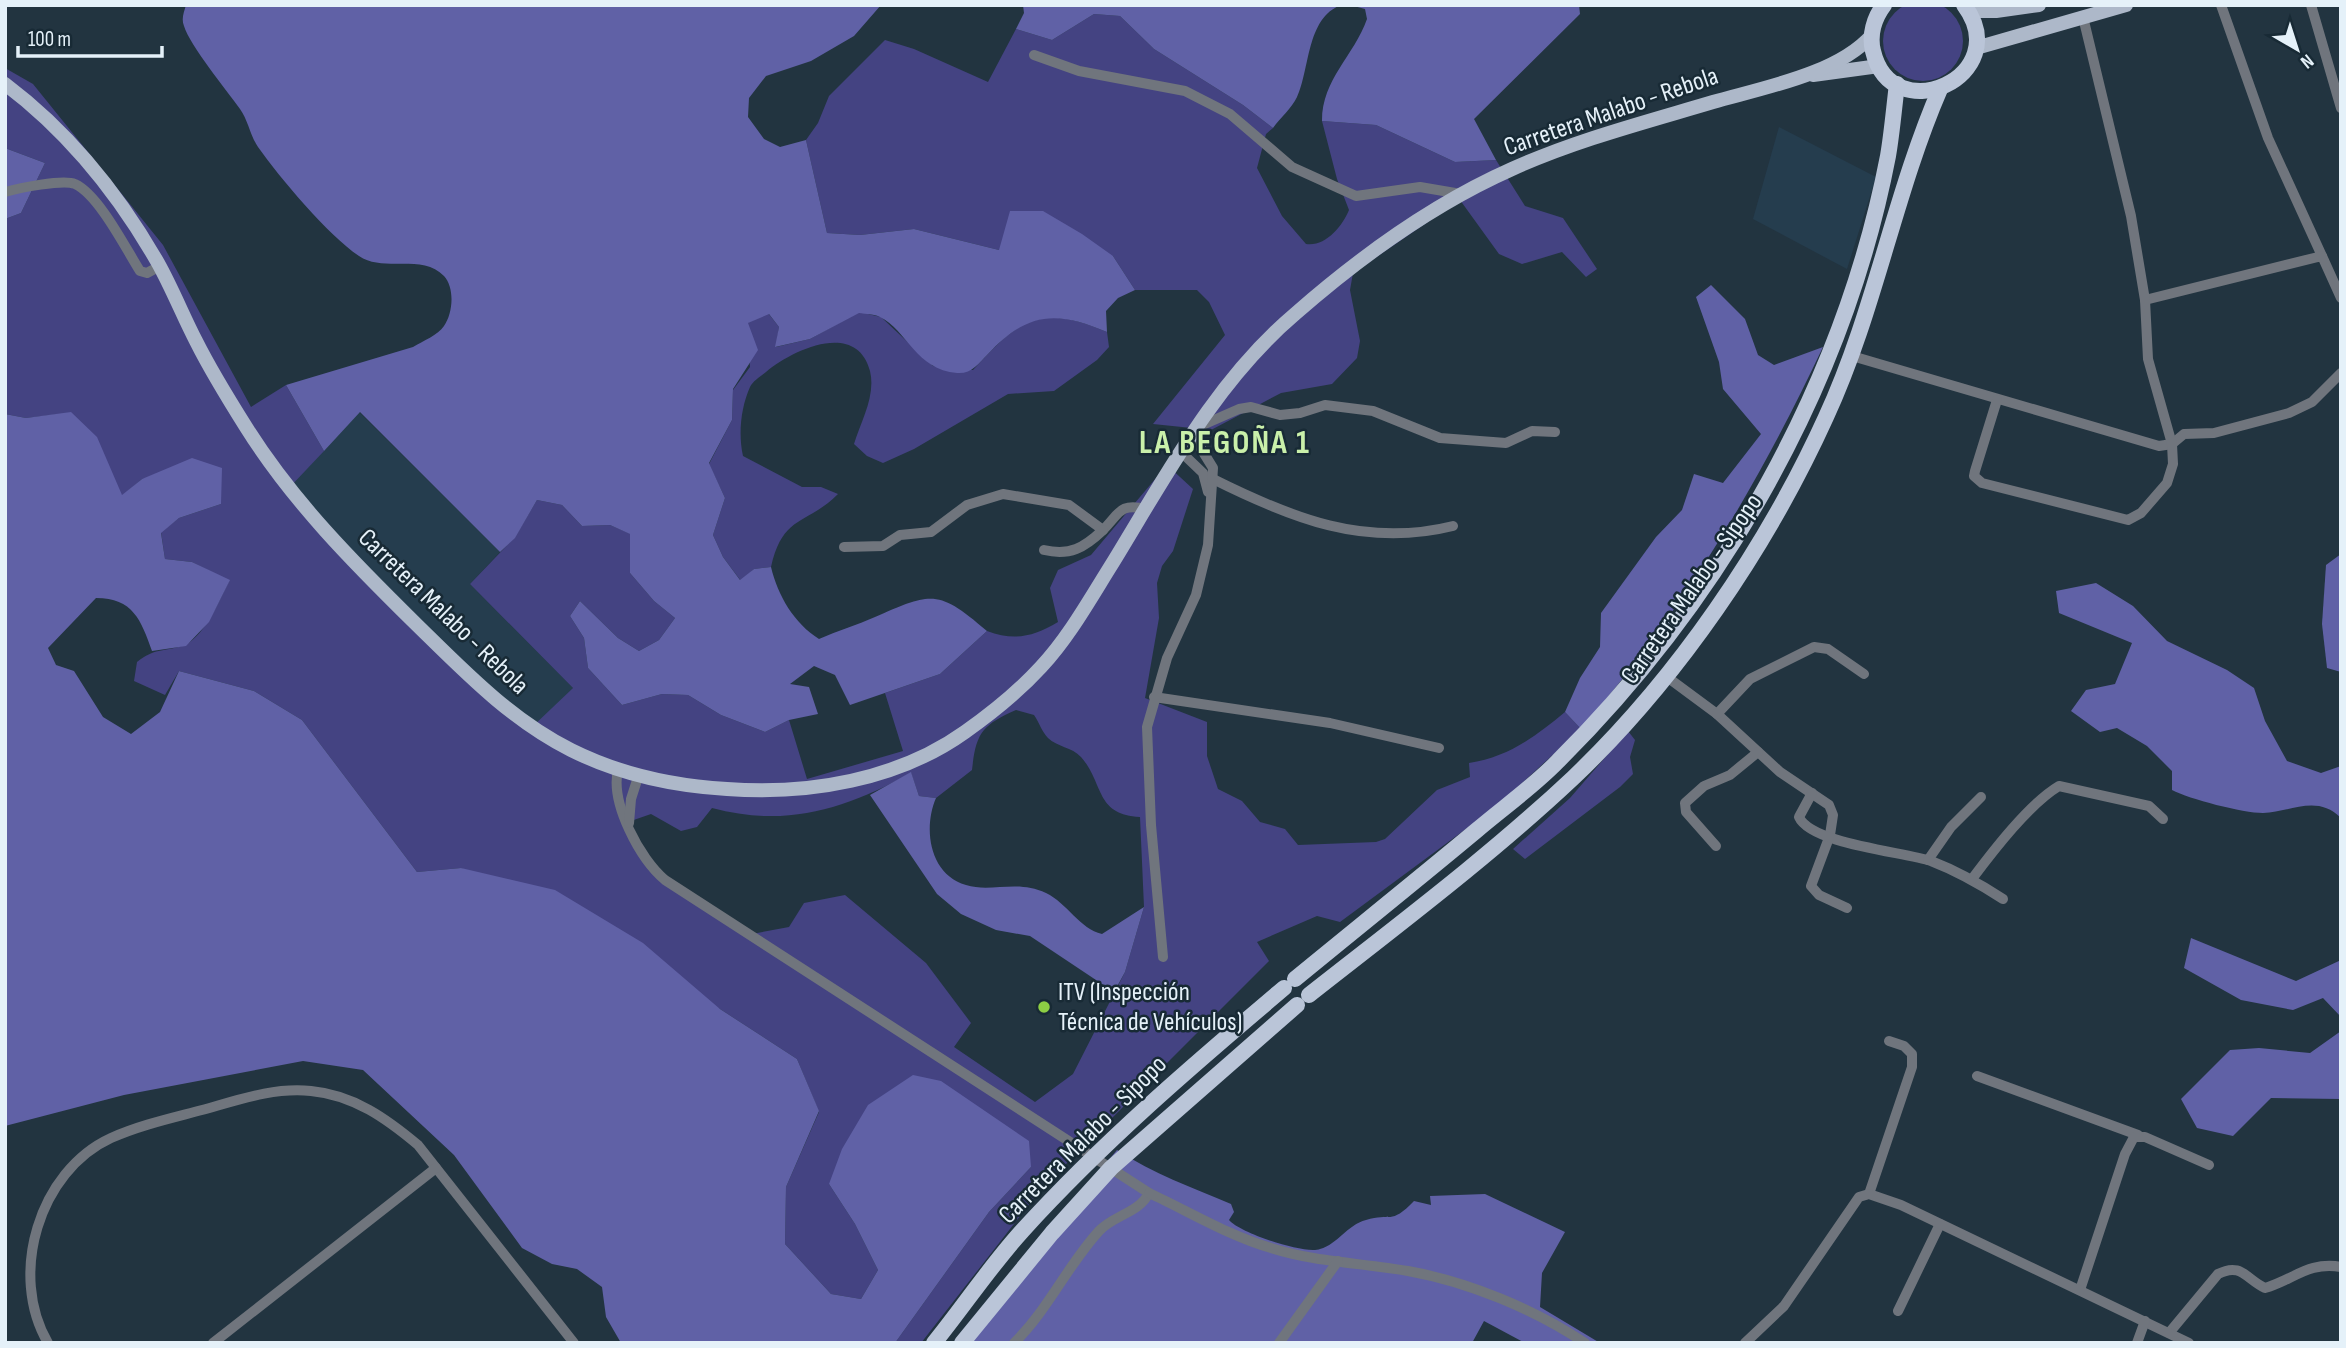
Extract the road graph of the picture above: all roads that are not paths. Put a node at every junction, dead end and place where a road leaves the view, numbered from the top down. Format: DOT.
graph roads {
  1 [pos="1884,5"];
  2 [pos="2039,5"];
  3 [pos="2126,5"];
  4 [pos="2221,5"];
  5 [pos="2311,5"];
  6 [pos="1966,8"];
  7 [pos="2082,17"];
  8 [pos="1872,35"];
  9 [pos="1976,48"];
  10 [pos="1034,55"];
  11 [pos="1879,66"];
  12 [pos="1801,76"];
  13 [pos="5,84"];
  14 [pos="1897,84"];
  15 [pos="1940,89"];
  16 [pos="2341,108"];
  17 [pos="5,192"];
  18 [pos="1461,195"];
  19 [pos="2322,256"];
  20 [pos="160,266"];
  21 [pos="2341,299"];
  22 [pos="2145,300"];
  23 [pos="1852,356"];
  24 [pos="2341,373"];
  25 [pos="1997,400"];
  26 [pos="1193,431"];
  27 [pos="1555,432"];
  28 [pos="2172,444"];
  29 [pos="1180,451"];
  30 [pos="1213,479"];
  31 [pos="1210,499"];
  32 [pos="1146,509"];
  33 [pos="1453,526"];
  34 [pos="1103,530"];
  35 [pos="844,547"];
  36 [pos="1044,550"];
  37 [pos="1864,674"];
  38 [pos="1667,677"];
  39 [pos="1154,697"];
  40 [pos="1717,715"];
  41 [pos="1439,748"];
  42 [pos="1758,752"];
  43 [pos="618,769"];
  44 [pos="639,774"];
  45 [pos="1812,793"];
  46 [pos="1981,797"];
  47 [pos="2163,819"];
  48 [pos="629,823"];
  49 [pos="1830,835"];
  50 [pos="1716,846"];
  51 [pos="1928,860"];
  52 [pos="1972,878"];
  53 [pos="2003,899"];
  54 [pos="1847,908"];
  55 [pos="1163,957"];
  56 [pos="1889,1041"];
  57 [pos="1977,1076"];
  58 [pos="2138,1135"];
  59 [pos="2209,1165"];
  60 [pos="436,1168"];
  61 [pos="1149,1194"];
  62 [pos="1869,1194"];
  63 [pos="1940,1224"];
  64 [pos="1338,1261"];
  65 [pos="2341,1267"];
  66 [pos="2080,1290"];
  67 [pos="1898,1311"];
  68 [pos="2145,1321"];
  69 [pos="2169,1333"];
  70 [pos="48,1343"];
  71 [pos="213,1343"];
  72 [pos="574,1343"];
  73 [pos="934,1343"];
  74 [pos="962,1343"];
  75 [pos="1014,1343"];
  76 [pos="1279,1343"];
  77 [pos="1586,1343"];
  78 [pos="1745,1343"];
  79 [pos="2137,1343"];
  80 [pos="2189,1343"];
  1 -- 8 [label="highway"];
  2 -- 6 [label="main road"];
  3 -- 7 [label="main road"];
  4 -- 19 [label="street"];
  5 -- 16 [label="street"];
  6 -- 9 [label="highway"];
  7 -- 9 [label="main road"];
  7 -- 22 [label="street"];
  8 -- 11 [label="highway"];
  8 -- 12 [label="main road, Carretera Malabo - Rebola"];
  9 -- 15 [label="highway"];
  10 -- 18 [label="street"];
  11 -- 12 [label="main road, Carretera Malabo - Rebola"];
  11 -- 14 [label="highway"];
  12 -- 18 [label="main road, Carretera Malabo - Rebola"];
  13 -- 20 [label="main road, Carretera Malabo - Rebola"];
  14 -- 15 [label="highway"];
  14 -- 73 [label="highway, Carretera Malabo - Sipopo"];
  15 -- 23 [label="highway, Carretera Malabo - Sipopo"];
  17 -- 20 [label="street"];
  18 -- 26 [label="main road, Carretera Malabo - Rebola"];
  19 -- 21 [label="street"];
  19 -- 22 [label="street"];
  20 -- 43 [label="main road, Carretera Malabo - Rebola"];
  22 -- 28 [label="street"];
  23 -- 25 [label="street"];
  23 -- 38 [label="highway, Carretera Malabo - Sipopo"];
  24 -- 28 [label="street"];
  25 -- 28 [label="street"];
  25 -- 28 [label="street"];
  26 -- 27 [label="street"];
  26 -- 29 [label="main road, Carretera Malabo - Rebola"];
  26 -- 30 [label="street"];
  29 -- 31 [label="street"];
  29 -- 32 [label="main road, Carretera Malabo - Rebola"];
  30 -- 31 [label="street"];
  30 -- 33 [label="street"];
  31 -- 39 [label="street"];
  32 -- 34 [label="street"];
  32 -- 44 [label="main road, Carretera Malabo - Rebola"];
  34 -- 35 [label="street"];
  34 -- 36 [label="street"];
  37 -- 40 [label="street"];
  38 -- 40 [label="street"];
  38 -- 74 [label="highway, Carretera Malabo - Sipopo"];
  39 -- 41 [label="street"];
  39 -- 55 [label="street"];
  40 -- 42 [label="street"];
  42 -- 45 [label="street"];
  42 -- 50 [label="street"];
  43 -- 44 [label="main road, Carretera Malabo - Rebola"];
  43 -- 48 [label="street"];
  44 -- 48 [label="street"];
  45 -- 49 [label="street"];
  45 -- 49 [label="street"];
  46 -- 51 [label="street"];
  47 -- 52 [label="street"];
  48 -- 61 [label="street"];
  49 -- 51 [label="street"];
  49 -- 54 [label="street"];
  51 -- 52 [label="street"];
  52 -- 53 [label="street"];
  56 -- 62 [label="street"];
  57 -- 58 [label="street"];
  58 -- 59 [label="street"];
  58 -- 66 [label="street"];
  60 -- 70 [label="street"];
  60 -- 71 [label="street"];
  60 -- 72 [label="street"];
  61 -- 64 [label="street"];
  61 -- 75 [label="street"];
  62 -- 63 [label="street"];
  62 -- 78 [label="street"];
  63 -- 66 [label="street"];
  63 -- 67 [label="street"];
  64 -- 76 [label="street"];
  64 -- 77 [label="street"];
  65 -- 69 [label="street"];
  66 -- 68 [label="street"];
  68 -- 69 [label="street"];
  68 -- 79 [label="street"];
  69 -- 80 [label="street"];
}
